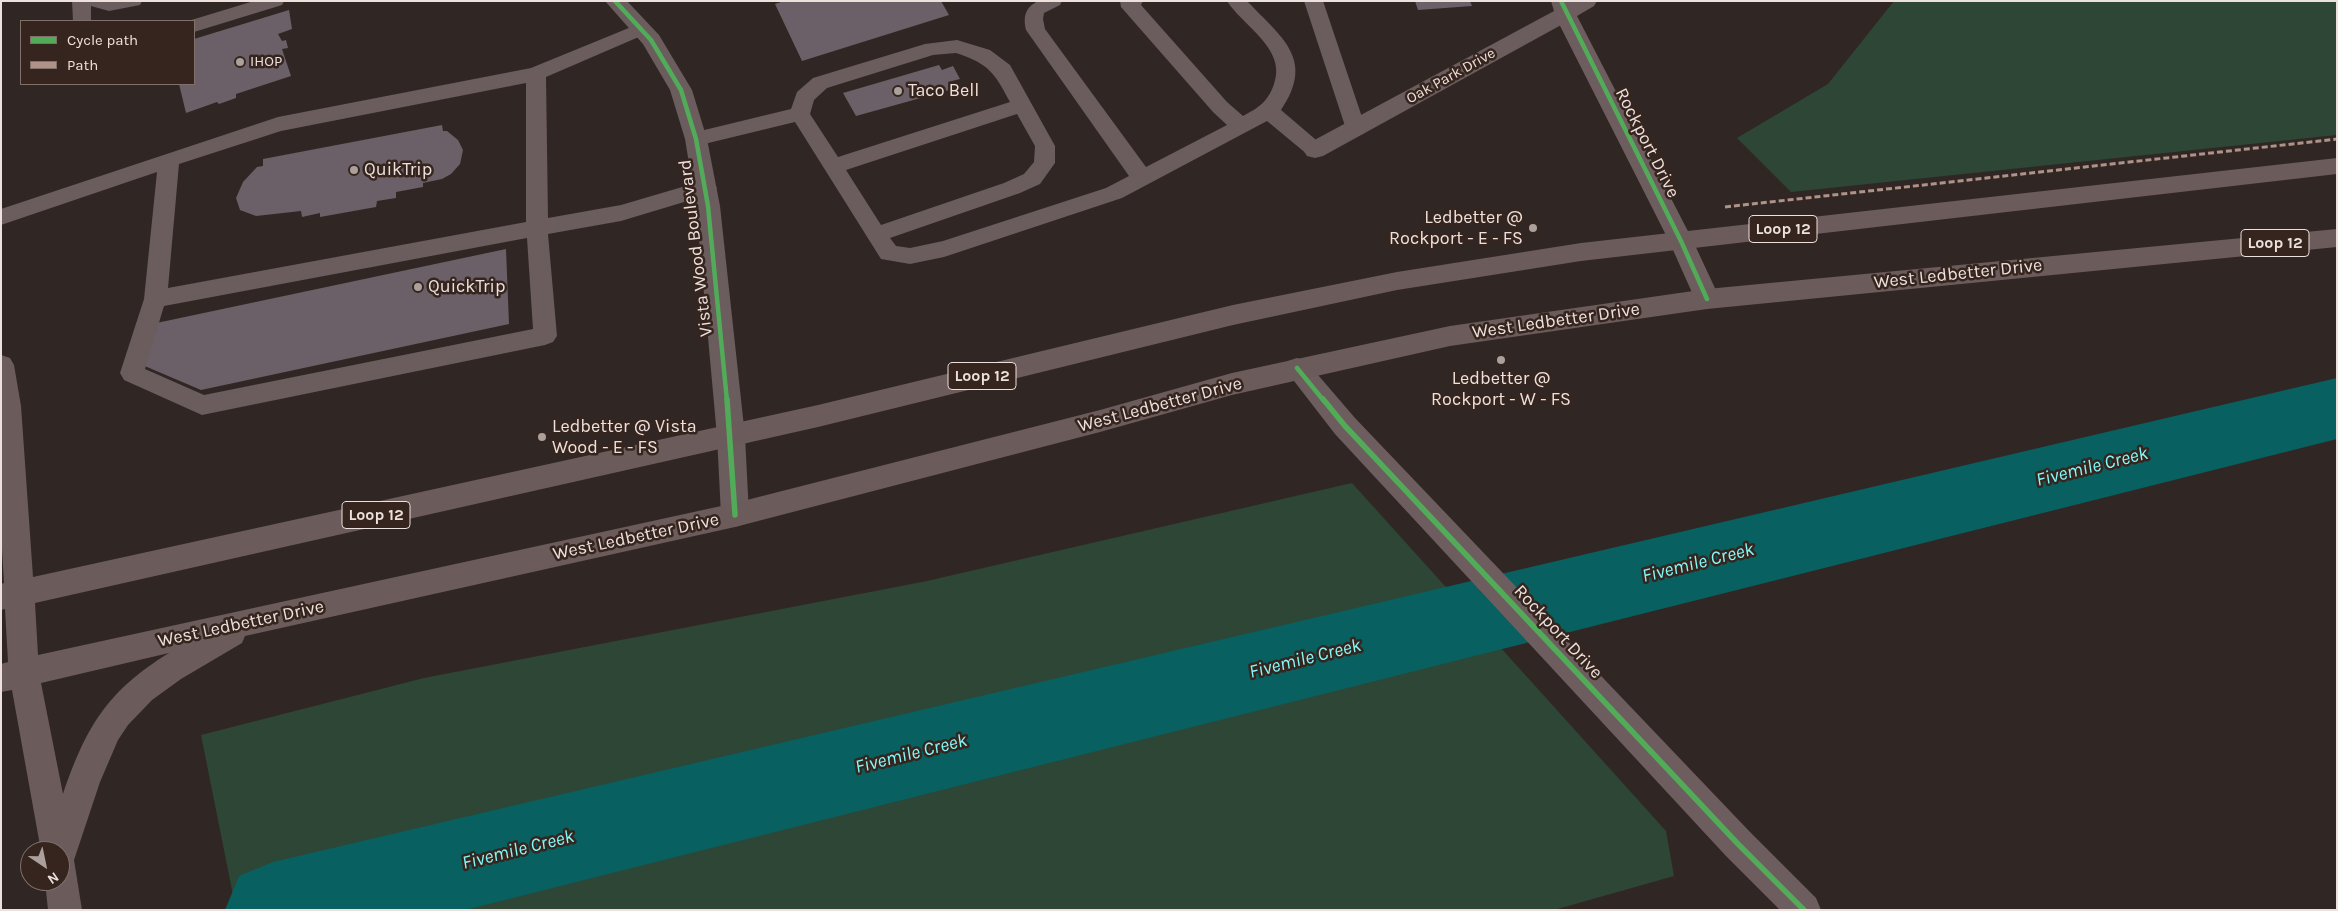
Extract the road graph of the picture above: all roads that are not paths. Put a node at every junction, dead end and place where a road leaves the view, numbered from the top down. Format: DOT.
graph roads {
  1 [pos="81,1"];
  2 [pos="95,1"];
  3 [pos="133,1"];
  4 [pos="275,1"];
  5 [pos="614,1"];
  6 [pos="1053,1"];
  7 [pos="1236,1"];
  8 [pos="1313,1"];
  9 [pos="1587,1"];
  10 [pos="1130,2"];
  11 [pos="1563,7"];
  12 [pos="82,20"];
  13 [pos="195,26"];
  14 [pos="641,29"];
  15 [pos="536,74"];
  16 [pos="1022,105"];
  17 [pos="1269,111"];
  18 [pos="800,114"];
  19 [pos="1241,126"];
  20 [pos="1356,129"];
  21 [pos="696,139"];
  22 [pos="1315,150"];
  23 [pos="169,160"];
  24 [pos="833,166"];
  25 [pos="2337,166"];
  26 [pos="1143,179"];
  27 [pos="706,188"];
  28 [pos="1,217"];
  29 [pos="537,229"];
  30 [pos="876,235"];
  31 [pos="2337,238"];
  32 [pos="1681,241"];
  33 [pos="155,299"];
  34 [pos="1707,299"];
  35 [pos="1,365"];
  36 [pos="1297,368"];
  37 [pos="731,436"];
  38 [pos="736,515"];
  39 [pos="10,595"];
  40 [pos="251,620"];
  41 [pos="13,675"];
  42 [pos="55,841"];
  43 [pos="65,841"];
  44 [pos="63,891"];
  45 [pos="65,910"];
  46 [pos="1804,910"];
  1 -- 12 [label="lane"];
  2 -- 3 [label="lane"];
  4 -- 13 [label="lane"];
  5 -- 14 [label="street, Vista Wood Boulevard"];
  6 -- 26 [label="lane"];
  7 -- 17 [label="lane"];
  8 -- 20 [label="lane"];
  9 -- 11 [label="street, Oak Park Drive"];
  10 -- 19 [label="lane"];
  11 -- 20 [label="street, Oak Park Drive"];
  11 -- 32 [label="street, Rockport Drive"];
  14 -- 15 [label="lane"];
  14 -- 21 [label="street, Vista Wood Boulevard"];
  15 -- 23 [label="lane"];
  15 -- 29 [label="lane"];
  16 -- 18 [label="lane"];
  16 -- 24 [label="lane"];
  16 -- 30 [label="lane"];
  17 -- 19 [label="lane"];
  17 -- 22 [label="lane"];
  18 -- 21 [label="lane"];
  18 -- 24 [label="lane"];
  19 -- 26 [label="lane"];
  20 -- 22 [label="street, Oak Park Drive"];
  21 -- 27 [label="street, Vista Wood Boulevard"];
  23 -- 28 [label="lane"];
  23 -- 33 [label="lane"];
  24 -- 30 [label="lane"];
  25 -- 32 [label="main road, Loop 12"];
  26 -- 30 [label="lane"];
  27 -- 29 [label="lane"];
  27 -- 37 [label="street, Vista Wood Boulevard"];
  29 -- 33 [label="lane"];
  29 -- 33 [label="lane"];
  31 -- 34 [label="main road, West Ledbetter Drive / Loop 12"];
  32 -- 34 [label="street, Rockport Drive"];
  32 -- 37 [label="main road, Loop 12"];
  34 -- 36 [label="main road, West Ledbetter Drive / Loop 12"];
  35 -- 39 [label="main road"];
  36 -- 38 [label="main road, West Ledbetter Drive / Loop 12"];
  36 -- 46 [label="street, Rockport Drive"];
  37 -- 38 [label="street, Vista Wood Boulevard"];
  37 -- 39 [label="main road, Loop 12"];
  38 -- 40 [label="main road, West Ledbetter Drive / Loop 12"];
  39 -- 41 [label="main road"];
  40 -- 41 [label="main road, West Ledbetter Drive / Loop 12"];
  40 -- 43 [label="main road"];
  41 -- 42 [label="main road"];
  44 -- 45 [label="main road"];
}
